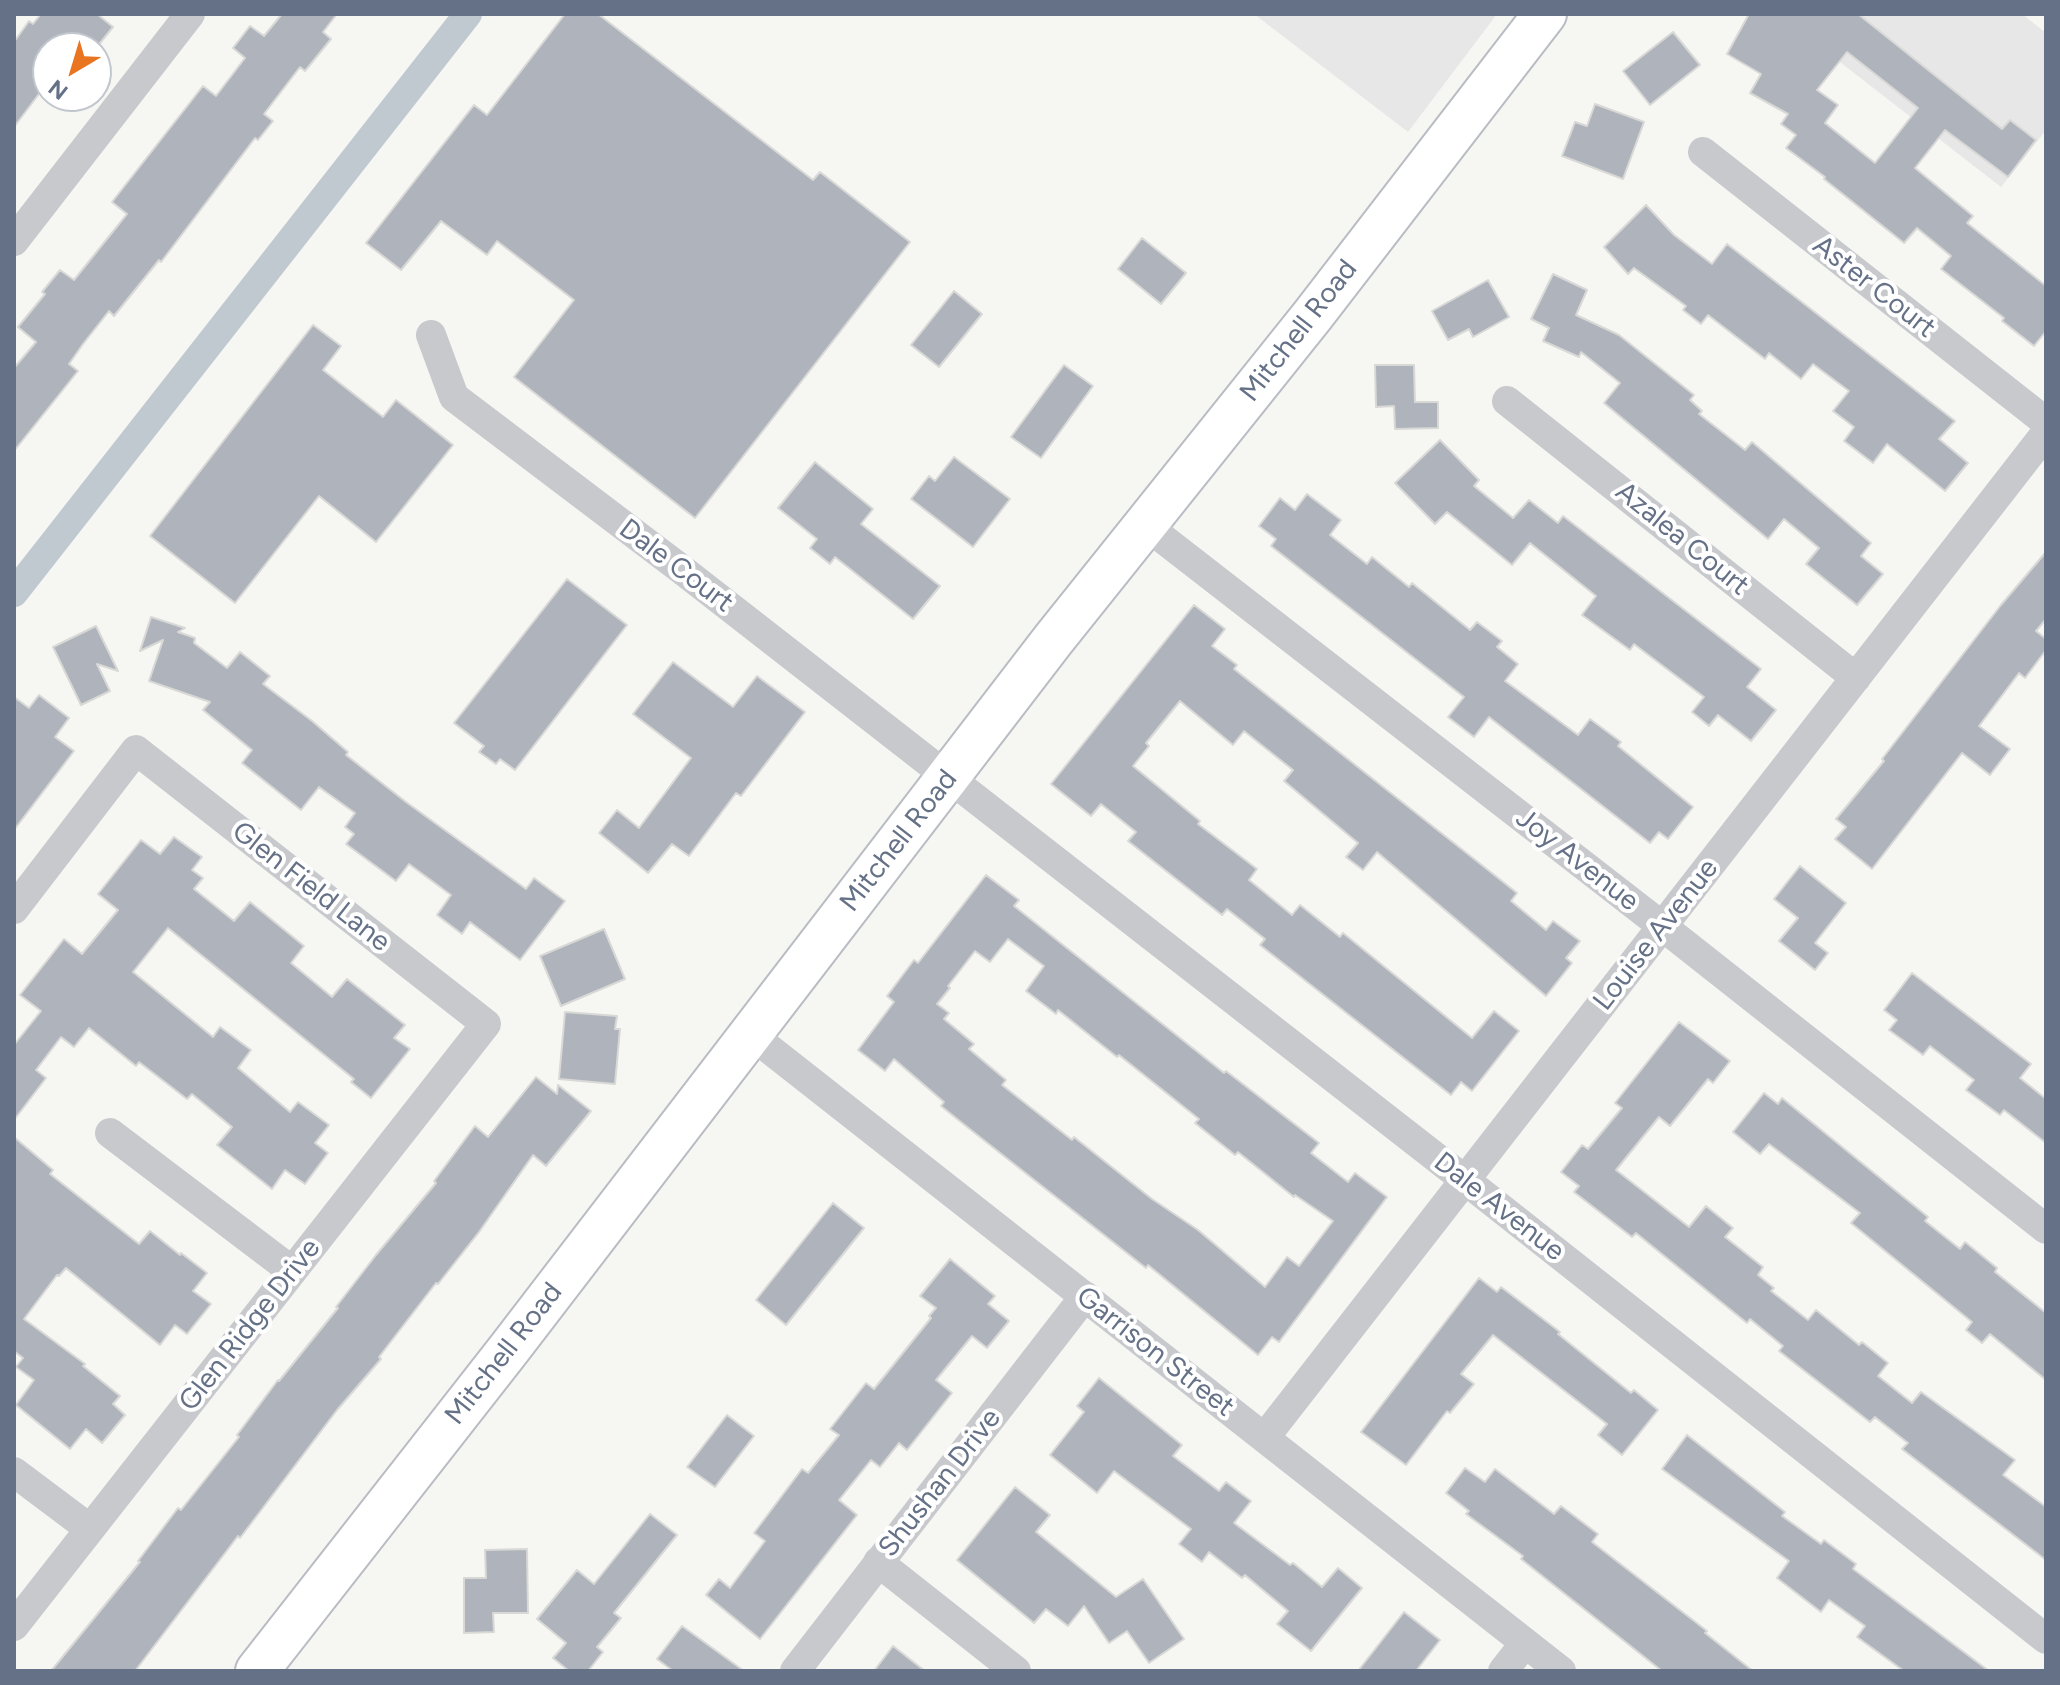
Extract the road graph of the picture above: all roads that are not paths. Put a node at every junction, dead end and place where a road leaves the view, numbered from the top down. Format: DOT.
graph roads {
  1 [pos="190,14"];
  2 [pos="1545,14"];
  3 [pos="1703,152"];
  4 [pos="14,241"];
  5 [pos="431,335"];
  6 [pos="1507,401"];
  7 [pos="2046,422"];
  8 [pos="2046,433"];
  9 [pos="1144,524"];
  10 [pos="1856,678"];
  11 [pos="949,778"];
  12 [pos="14,909"];
  13 [pos="1662,926"];
  14 [pos="486,1024"];
  15 [pos="749,1033"];
  16 [pos="110,1133"];
  17 [pos="1465,1180"];
  18 [pos="2046,1229"];
  19 [pos="292,1271"];
  20 [pos="1085,1296"];
  21 [pos="1265,1437"];
  22 [pos="14,1472"];
  23 [pos="90,1529"];
  24 [pos="878,1562"];
  25 [pos="14,1626"];
  26 [pos="2046,1639"];
  27 [pos="1525,1643"];
  28 [pos="257,1671"];
  29 [pos="795,1671"];
  30 [pos="1016,1671"];
  31 [pos="1503,1671"];
  32 [pos="1561,1671"];
  1 -- 4 [label="street"];
  2 -- 9 [label="main road, Mitchell Road"];
  3 -- 7 [label="street, Aster Court"];
  5 -- 11 [label="street, Dale Court"];
  6 -- 10 [label="street, Azalea Court"];
  8 -- 10 [label="street, Louise Avenue"];
  9 -- 11 [label="main road, Mitchell Road"];
  9 -- 13 [label="street, Joy Avenue"];
  10 -- 13 [label="street, Louise Avenue"];
  11 -- 15 [label="main road, Mitchell Road"];
  11 -- 17 [label="street, Dale Avenue"];
  12 -- 14 [label="street, Glen Field Lane"];
  13 -- 17 [label="street, Louise Avenue"];
  13 -- 18 [label="street, Joy Avenue"];
  14 -- 19 [label="street, Glen Ridge Drive"];
  15 -- 20 [label="street, Garrison Street"];
  15 -- 28 [label="main road, Mitchell Road"];
  16 -- 19 [label="street"];
  17 -- 21 [label="street, Louise Avenue"];
  17 -- 26 [label="street, Dale Avenue"];
  19 -- 23 [label="street, Glen Ridge Drive"];
  20 -- 21 [label="street, Garrison Street"];
  20 -- 24 [label="street, Shushan Drive"];
  21 -- 27 [label="street, Garrison Street"];
  22 -- 23 [label="street"];
  23 -- 25 [label="street, Glen Ridge Drive"];
  24 -- 29 [label="street, Shushan Drive"];
  24 -- 30 [label="street"];
  27 -- 31 [label="street"];
  27 -- 32 [label="street, Garrison Street"];
}
